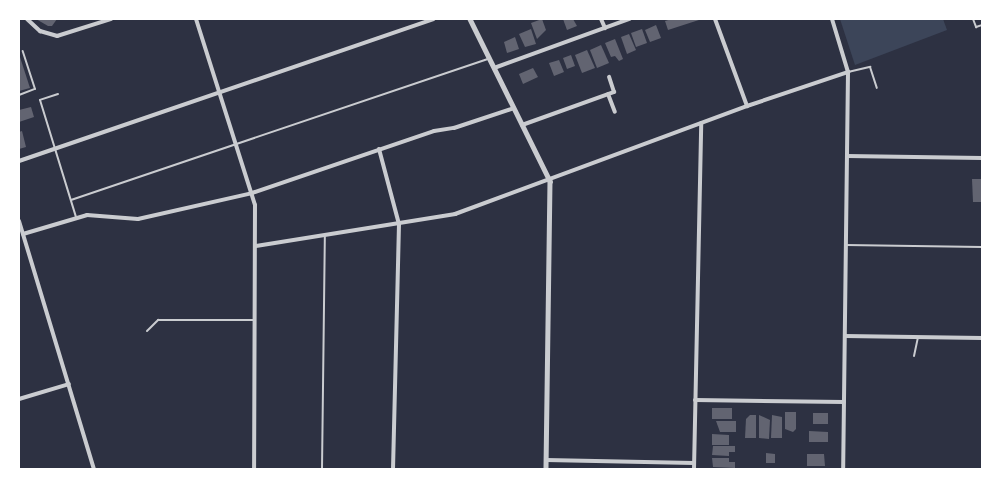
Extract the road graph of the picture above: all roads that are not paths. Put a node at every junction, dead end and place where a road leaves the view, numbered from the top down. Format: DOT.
graph roads {
  1 [pos="27,19"];
  2 [pos="110,19"];
  3 [pos="196,19"];
  4 [pos="433,19"];
  5 [pos="470,19"];
  6 [pos="601,19"];
  7 [pos="629,19"];
  8 [pos="715,19"];
  9 [pos="832,19"];
  10 [pos="973,19"];
  11 [pos="982,25"];
  12 [pos="605,28"];
  13 [pos="23,51"];
  14 [pos="490,59"];
  15 [pos="494,68"];
  16 [pos="848,72"];
  17 [pos="609,77"];
  18 [pos="877,88"];
  19 [pos="220,92"];
  20 [pos="58,94"];
  21 [pos="608,94"];
  22 [pos="19,95"];
  23 [pos="747,106"];
  24 [pos="514,108"];
  25 [pos="615,112"];
  26 [pos="701,123"];
  27 [pos="522,125"];
  28 [pos="236,144"];
  29 [pos="55,149"];
  30 [pos="379,149"];
  31 [pos="847,156"];
  32 [pos="982,158"];
  33 [pos="19,161"];
  34 [pos="550,181"];
  35 [pos="252,193"];
  36 [pos="71,200"];
  37 [pos="76,217"];
  38 [pos="19,221"];
  39 [pos="399,224"];
  40 [pos="23,234"];
  41 [pos="325,236"];
  42 [pos="256,246"];
  43 [pos="846,246"];
  44 [pos="982,247"];
  45 [pos="255,320"];
  46 [pos="147,331"];
  47 [pos="845,336"];
  48 [pos="918,337"];
  49 [pos="982,338"];
  50 [pos="914,356"];
  51 [pos="69,384"];
  52 [pos="19,399"];
  53 [pos="695,400"];
  54 [pos="844,402"];
  55 [pos="546,460"];
  56 [pos="694,463"];
  57 [pos="94,469"];
  58 [pos="254,469"];
  59 [pos="322,469"];
  60 [pos="393,469"];
  61 [pos="546,469"];
  62 [pos="694,469"];
  63 [pos="843,469"];
  1 -- 2 [label="street"];
  3 -- 19 [label="street"];
  4 -- 19 [label="street"];
  5 -- 14 [label="street"];
  6 -- 12 [label="street"];
  7 -- 12 [label="street"];
  8 -- 23 [label="street"];
  9 -- 16 [label="street"];
  10 -- 11 [label="lane"];
  12 -- 15 [label="street"];
  13 -- 22 [label="lane"];
  14 -- 15 [label="street"];
  14 -- 28 [label="lane"];
  15 -- 24 [label="street"];
  16 -- 18 [label="lane"];
  16 -- 23 [label="street"];
  16 -- 31 [label="street"];
  17 -- 21 [label="street"];
  19 -- 28 [label="street"];
  19 -- 29 [label="street"];
  20 -- 29 [label="lane"];
  21 -- 25 [label="street"];
  21 -- 27 [label="street"];
  23 -- 26 [label="street"];
  24 -- 27 [label="street"];
  24 -- 30 [label="street"];
  26 -- 34 [label="street"];
  26 -- 53 [label="street"];
  27 -- 34 [label="street"];
  28 -- 35 [label="street"];
  28 -- 36 [label="lane"];
  29 -- 33 [label="street"];
  29 -- 36 [label="lane"];
  30 -- 35 [label="street"];
  30 -- 39 [label="street"];
  31 -- 32 [label="street"];
  31 -- 43 [label="street"];
  34 -- 39 [label="street"];
  34 -- 55 [label="street"];
  35 -- 37 [label="street"];
  35 -- 42 [label="street"];
  36 -- 37 [label="lane"];
  37 -- 40 [label="street"];
  38 -- 40 [label="street"];
  39 -- 41 [label="street"];
  39 -- 60 [label="street"];
  40 -- 51 [label="street"];
  41 -- 42 [label="street"];
  41 -- 59 [label="lane"];
  42 -- 45 [label="street"];
  43 -- 44 [label="lane"];
  43 -- 47 [label="street"];
  45 -- 46 [label="lane"];
  45 -- 58 [label="street"];
  47 -- 48 [label="street"];
  47 -- 54 [label="street"];
  48 -- 49 [label="street"];
  48 -- 50 [label="lane"];
  51 -- 52 [label="street"];
  51 -- 57 [label="street"];
  53 -- 54 [label="street"];
  53 -- 56 [label="street"];
  54 -- 63 [label="street"];
  55 -- 56 [label="street"];
  55 -- 61 [label="street"];
  56 -- 62 [label="street"];
}
